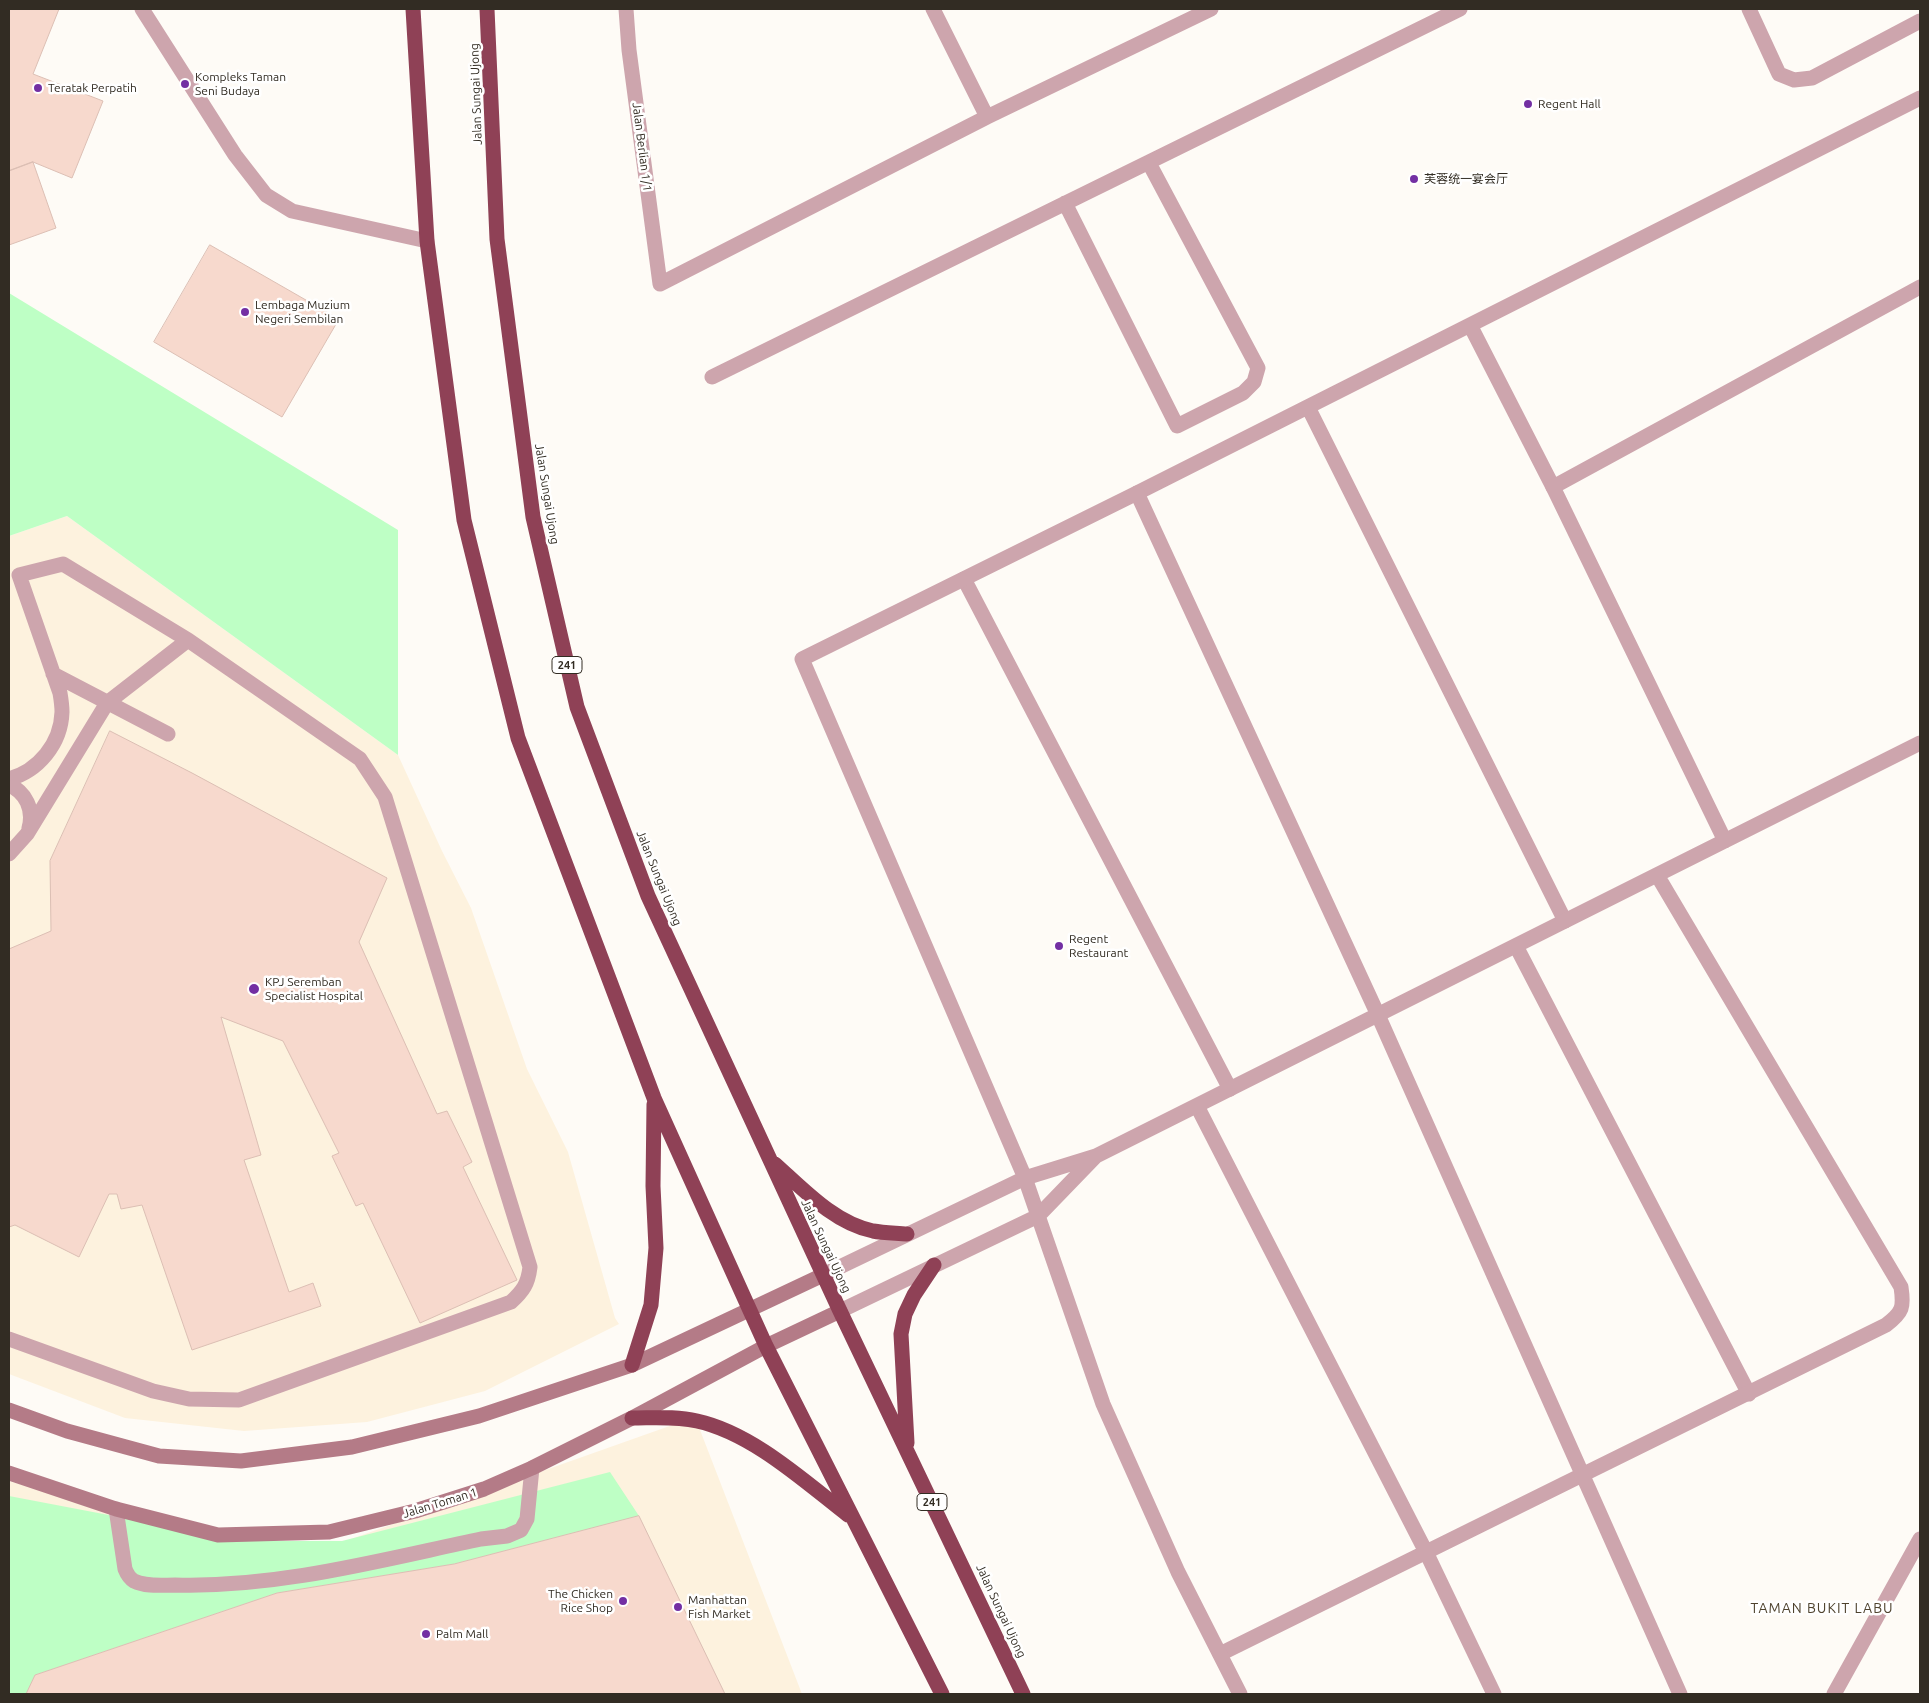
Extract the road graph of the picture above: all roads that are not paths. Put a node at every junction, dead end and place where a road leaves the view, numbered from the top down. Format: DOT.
graph roads {
  1 [pos="142,9"];
  2 [pos="413,9"];
  3 [pos="487,9"];
  4 [pos="626,9"];
  5 [pos="933,9"];
  6 [pos="1211,9"];
  7 [pos="1460,9"];
  8 [pos="1749,9"];
  9 [pos="1920,21"];
  10 [pos="1920,98"];
  11 [pos="987,117"];
  12 [pos="1148,163"];
  13 [pos="1065,203"];
  14 [pos="428,241"];
  15 [pos="1920,288"];
  16 [pos="1470,325"];
  17 [pos="712,377"];
  18 [pos="1308,407"];
  19 [pos="1553,486"];
  20 [pos="1137,493"];
  21 [pos="964,579"];
  22 [pos="188,640"];
  23 [pos="52,674"];
  24 [pos="107,703"];
  25 [pos="168,734"];
  26 [pos="1920,743"];
  27 [pos="9,779"];
  28 [pos="9,785"];
  29 [pos="27,834"];
  30 [pos="1725,841"];
  31 [pos="9,854"];
  32 [pos="1657,875"];
  33 [pos="1565,921"];
  34 [pos="1516,946"];
  35 [pos="1378,1015"];
  36 [pos="1230,1089"];
  37 [pos="654,1098"];
  38 [pos="1197,1106"];
  39 [pos="1096,1156"];
  40 [pos="770,1160"];
  41 [pos="1025,1178"];
  42 [pos="1038,1216"];
  43 [pos="907,1234"];
  44 [pos="934,1265"];
  45 [pos="824,1275"];
  46 [pos="840,1310"];
  47 [pos="749,1311"];
  48 [pos="9,1339"];
  49 [pos="766,1346"];
  50 [pos="632,1364"];
  51 [pos="1749,1394"];
  52 [pos="9,1410"];
  53 [pos="632,1418"];
  54 [pos="907,1449"];
  55 [pos="532,1468"];
  56 [pos="9,1474"];
  57 [pos="1582,1475"];
  58 [pos="116,1509"];
  59 [pos="851,1518"];
  60 [pos="1920,1539"];
  61 [pos="1426,1552"];
  62 [pos="1220,1654"];
  63 [pos="942,1694"];
  64 [pos="1023,1694"];
  65 [pos="1240,1694"];
  66 [pos="1494,1694"];
  67 [pos="1680,1694"];
  68 [pos="1834,1694"];
  1 -- 14 [label="street"];
  2 -- 14 [label="highway"];
  3 -- 40 [label="highway, Jalan Sungai Ujong / 241"];
  4 -- 11 [label="street, Jalan Berlian 1/1"];
  5 -- 11 [label="street"];
  6 -- 11 [label="street"];
  7 -- 12 [label="street"];
  8 -- 9 [label="street"];
  10 -- 16 [label="street"];
  12 -- 13 [label="street"];
  12 -- 13 [label="street"];
  13 -- 17 [label="street"];
  14 -- 37 [label="highway"];
  15 -- 19 [label="street"];
  16 -- 18 [label="street"];
  16 -- 19 [label="street"];
  18 -- 20 [label="street"];
  18 -- 33 [label="street"];
  19 -- 30 [label="street"];
  20 -- 21 [label="street"];
  20 -- 35 [label="street"];
  21 -- 36 [label="street"];
  21 -- 41 [label="street"];
  22 -- 23 [label="street"];
  22 -- 24 [label="street"];
  22 -- 48 [label="street"];
  23 -- 24 [label="street"];
  23 -- 27 [label="street"];
  24 -- 25 [label="street"];
  24 -- 29 [label="street"];
  26 -- 30 [label="street"];
  28 -- 29 [label="street"];
  29 -- 31 [label="street"];
  30 -- 32 [label="street"];
  32 -- 33 [label="street"];
  32 -- 51 [label="street"];
  33 -- 34 [label="street"];
  34 -- 35 [label="street"];
  34 -- 51 [label="street"];
  35 -- 36 [label="street"];
  35 -- 57 [label="street"];
  36 -- 38 [label="street"];
  37 -- 47 [label="highway"];
  37 -- 50 [label="highway"];
  38 -- 39 [label="street"];
  38 -- 61 [label="street"];
  39 -- 41 [label="street"];
  39 -- 42 [label="street"];
  40 -- 43 [label="highway"];
  40 -- 45 [label="highway, Jalan Sungai Ujong / 241"];
  41 -- 42 [label="street"];
  41 -- 43 [label="street"];
  42 -- 44 [label="street"];
  42 -- 62 [label="street"];
  43 -- 45 [label="street"];
  44 -- 46 [label="street"];
  44 -- 54 [label="highway"];
  45 -- 46 [label="highway, Jalan Sungai Ujong / 241"];
  45 -- 47 [label="street"];
  46 -- 49 [label="street, Jalan Toman 1"];
  46 -- 54 [label="highway, Jalan Sungai Ujong / 241"];
  47 -- 49 [label="highway"];
  47 -- 50 [label="street"];
  49 -- 53 [label="street, Jalan Toman 1"];
  49 -- 59 [label="highway"];
  50 -- 52 [label="street"];
  51 -- 57 [label="street"];
  53 -- 55 [label="street, Jalan Toman 1"];
  53 -- 59 [label="highway"];
  54 -- 64 [label="highway, Jalan Sungai Ujong / 241"];
  55 -- 58 [label="street, Jalan Toman 1"];
  55 -- 58 [label="street"];
  56 -- 58 [label="street, Jalan Toman 1"];
  57 -- 61 [label="street"];
  57 -- 67 [label="street"];
  59 -- 63 [label="highway"];
  60 -- 68 [label="street"];
  61 -- 62 [label="street"];
  61 -- 66 [label="street"];
  62 -- 65 [label="street"];
}
